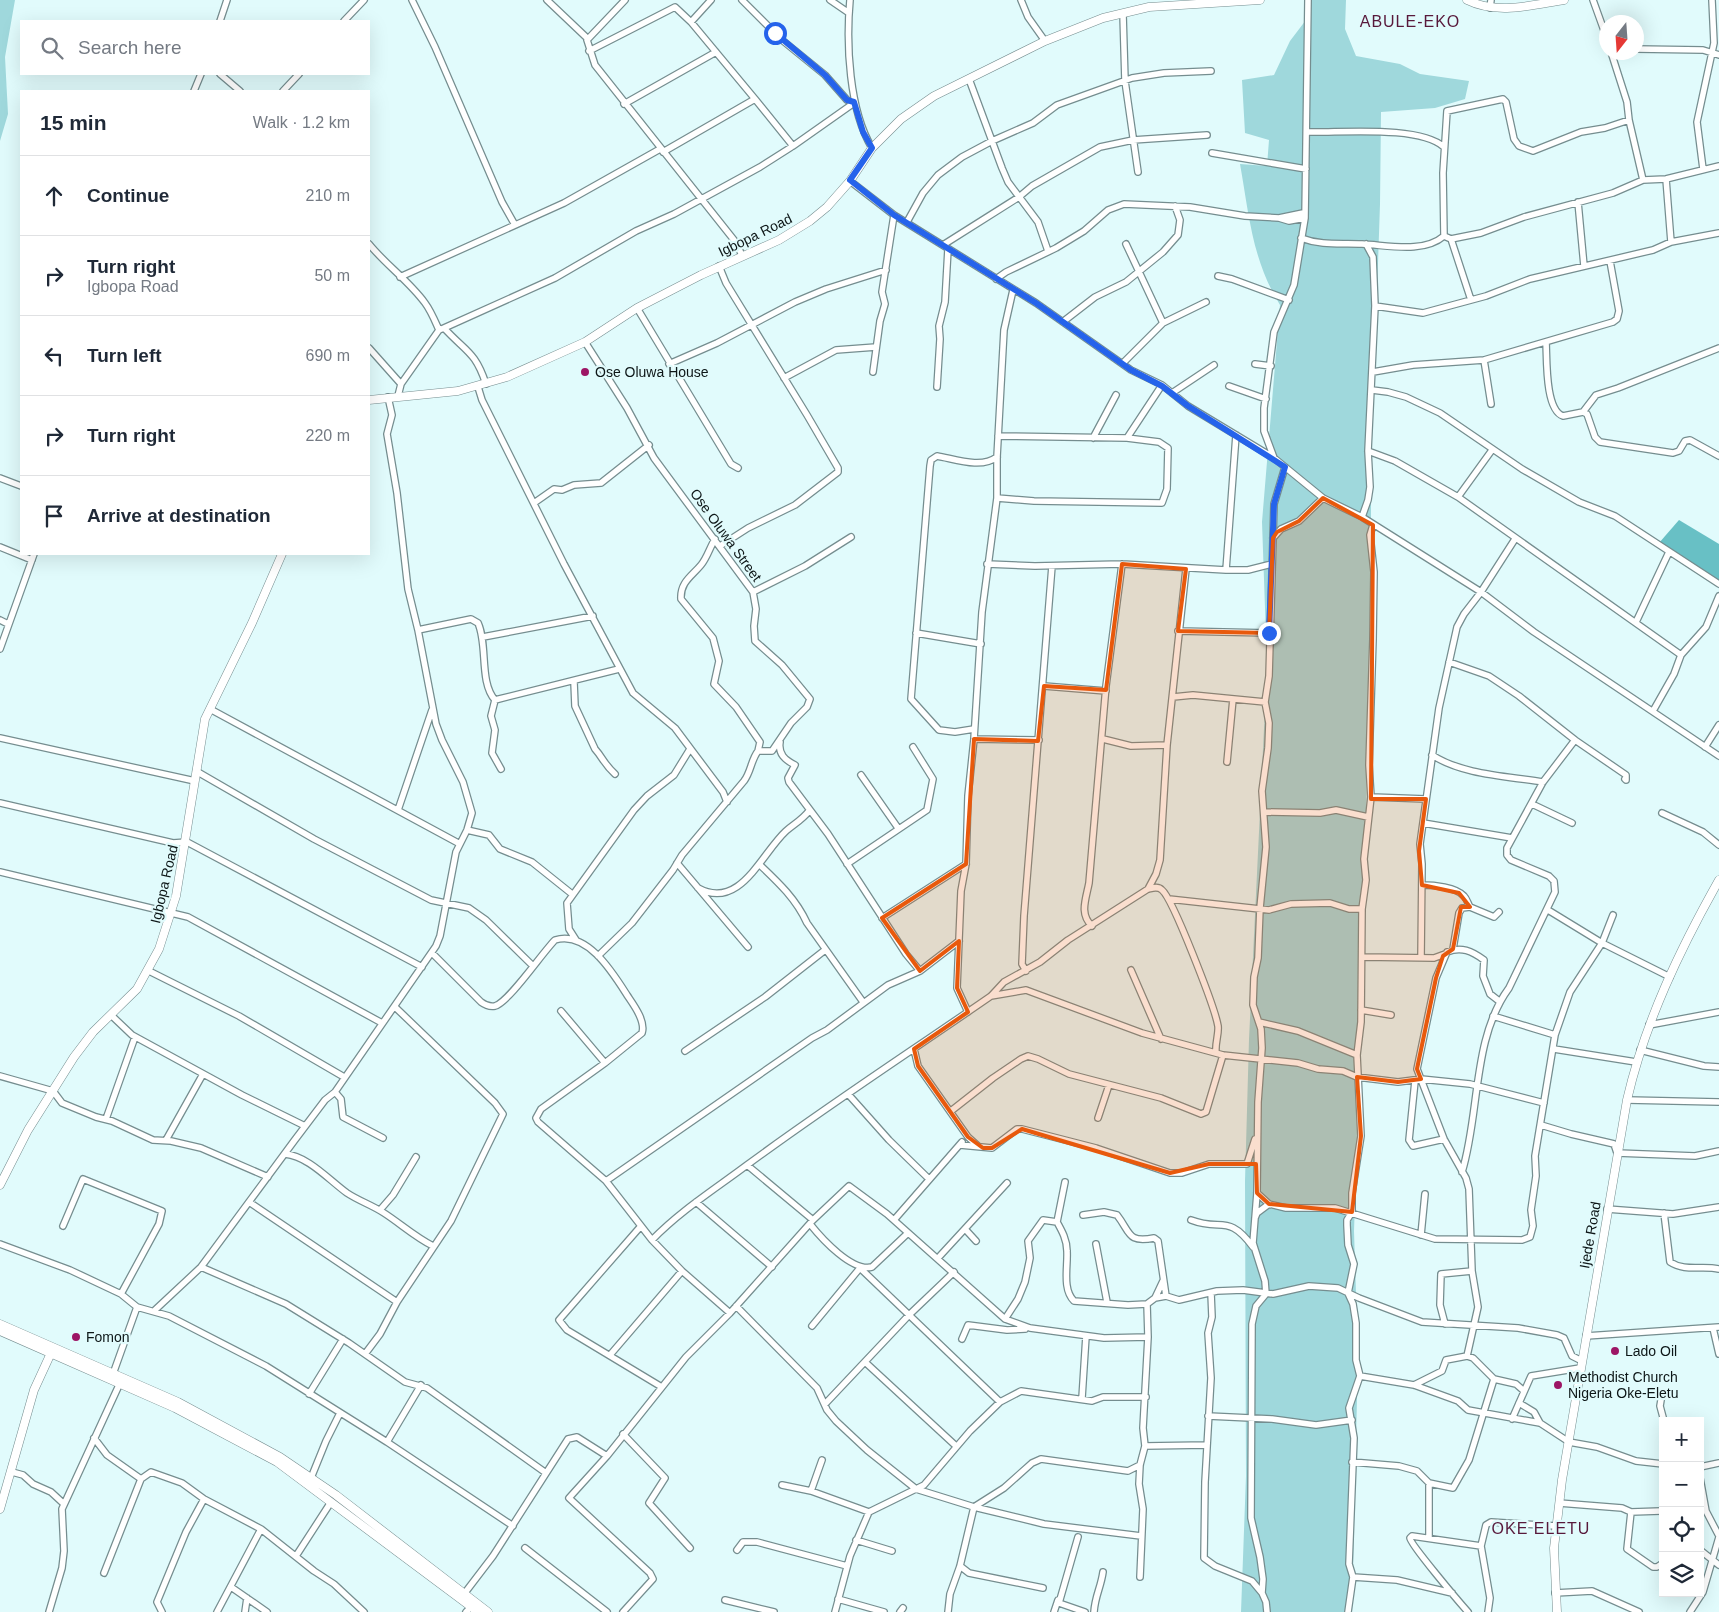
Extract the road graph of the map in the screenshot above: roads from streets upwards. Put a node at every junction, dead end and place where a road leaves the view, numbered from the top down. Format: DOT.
graph roads {
  1 [pos="227,0"];
  2 [pos="364,0"];
  3 [pos="412,0"];
  4 [pos="547,0"];
  5 [pos="626,0"];
  6 [pos="711,0"];
  7 [pos="742,0"];
  8 [pos="830,0"];
  9 [pos="850,0"];
  10 [pos="1021,0"];
  11 [pos="1260,0"];
  12 [pos="1308,0"];
  13 [pos="1467,0"];
  14 [pos="1564,0"];
  15 [pos="1593,0"];
  16 [pos="1712,0"];
  17 [pos="1209,2"];
  18 [pos="1182,3"];
  19 [pos="1491,4"];
  20 [pos="849,13"];
  21 [pos="1123,14"];
  22 [pos="1599,17"];
  23 [pos="220,20"];
  24 [pos="345,20"];
  25 [pos="691,22"];
  26 [pos="587,38"];
  27 [pos="1045,41"];
  28 [pos="1644,50"];
  29 [pos="589,51"];
  30 [pos="716,52"];
  31 [pos="1711,52"];
  32 [pos="1719,55"];
  33 [pos="1614,60"];
  34 [pos="1211,71"];
  35 [pos="201,75"];
  36 [pos="221,75"];
  37 [pos="299,75"];
  38 [pos="969,79"];
  39 [pos="1125,81"];
  40 [pos="194,90"];
  41 [pos="239,90"];
  42 [pos="284,90"];
  43 [pos="755,99"];
  44 [pos="854,102"];
  45 [pos="624,104"];
  46 [pos="1628,120"];
  47 [pos="1307,132"];
  48 [pos="1207,135"];
  49 [pos="992,140"];
  50 [pos="1132,140"];
  51 [pos="793,146"];
  52 [pos="1444,147"];
  53 [pos="872,148"];
  54 [pos="661,150"];
  55 [pos="1212,153"];
  56 [pos="1719,166"];
  57 [pos="1306,169"];
  58 [pos="1703,169"];
  59 [pos="1138,172"];
  60 [pos="1666,179"];
  61 [pos="850,180"];
  62 [pos="1643,180"];
  63 [pos="1019,197"];
  64 [pos="701,198"];
  65 [pos="1578,202"];
  66 [pos="1175,206"];
  67 [pos="894,215"];
  68 [pos="1304,215"];
  69 [pos="1279,218"];
  70 [pos="1288,221"];
  71 [pos="907,222"];
  72 [pos="515,225"];
  73 [pos="1302,230"];
  74 [pos="1719,233"];
  75 [pos="1444,236"];
  76 [pos="1301,238"];
  77 [pos="1451,239"];
  78 [pos="1671,242"];
  79 [pos="1126,244"];
  80 [pos="1366,244"];
  81 [pos="370,245"];
  82 [pos="945,247"];
  83 [pos="1048,251"];
  84 [pos="742,255"];
  85 [pos="1610,261"];
  86 [pos="718,266"];
  87 [pos="1584,266"];
  88 [pos="886,270"];
  89 [pos="1140,270"];
  90 [pos="1218,276"];
  91 [pos="400,277"];
  92 [pos="996,280"];
  93 [pos="1013,290"];
  94 [pos="1289,300"];
  95 [pos="1471,300"];
  96 [pos="1206,302"];
  97 [pos="1375,306"];
  98 [pos="637,308"];
  99 [pos="1064,321"];
  100 [pos="1163,322"];
  101 [pos="750,324"];
  102 [pos="442,329"];
  103 [pos="585,342"];
  104 [pos="1546,342"];
  105 [pos="876,347"];
  106 [pos="1719,348"];
  107 [pos="370,349"];
  108 [pos="1484,360"];
  109 [pos="1123,363"];
  110 [pos="669,364"];
  111 [pos="1214,364"];
  112 [pos="1255,364"];
  113 [pos="1271,366"];
  114 [pos="873,372"];
  115 [pos="1372,372"];
  116 [pos="784,378"];
  117 [pos="401,384"];
  118 [pos="482,386"];
  119 [pos="1162,386"];
  120 [pos="1229,386"];
  121 [pos="937,387"];
  122 [pos="1372,390"];
  123 [pos="1172,393"];
  124 [pos="1116,395"];
  125 [pos="398,396"];
  126 [pos="388,397"];
  127 [pos="1266,399"];
  128 [pos="370,400"];
  129 [pos="1491,404"];
  130 [pos="1583,412"];
  131 [pos="1236,435"];
  132 [pos="998,436"];
  133 [pos="1093,438"];
  134 [pos="1128,438"];
  135 [pos="648,445"];
  136 [pos="1492,450"];
  137 [pos="1368,451"];
  138 [pos="1719,456"];
  139 [pos="997,457"];
  140 [pos="1274,458"];
  141 [pos="1285,467"];
  142 [pos="738,468"];
  143 [pos="0,478"];
  144 [pos="20,486"];
  145 [pos="1458,497"];
  146 [pos="997,498"];
  147 [pos="1323,498"];
  148 [pos="534,503"];
  149 [pos="1362,517"];
  150 [pos="1373,525"];
  151 [pos="851,537"];
  152 [pos="1273,538"];
  153 [pos="715,539"];
  154 [pos="1515,539"];
  155 [pos="720,546"];
  156 [pos="0,547"];
  157 [pos="1669,552"];
  158 [pos="20,553"];
  159 [pos="282,555"];
  160 [pos="33,557"];
  161 [pos="987,564"];
  162 [pos="1122,564"];
  163 [pos="1272,564"];
  164 [pos="1052,566"];
  165 [pos="1186,569"];
  166 [pos="1226,570"];
  167 [pos="1719,584"];
  168 [pos="753,592"];
  169 [pos="1481,592"];
  170 [pos="1719,596"];
  171 [pos="594,616"];
  172 [pos="0,620"];
  173 [pos="1636,622"];
  174 [pos="8,624"];
  175 [pos="418,630"];
  176 [pos="1178,631"];
  177 [pos="916,633"];
  178 [pos="1269,633"];
  179 [pos="484,637"];
  180 [pos="981,644"];
  181 [pos="0,649"];
  182 [pos="1681,655"];
  183 [pos="1449,662"];
  184 [pos="619,669"];
  185 [pos="574,682"];
  186 [pos="1044,686"];
  187 [pos="1106,691"];
  188 [pos="1172,697"];
  189 [pos="1233,699"];
  190 [pos="495,700"];
  191 [pos="1265,702"];
  192 [pos="210,709"];
  193 [pos="432,710"];
  194 [pos="1653,711"];
  195 [pos="1719,725"];
  196 [pos="974,728"];
  197 [pos="0,738"];
  198 [pos="781,738"];
  199 [pos="974,739"];
  200 [pos="1103,739"];
  201 [pos="1039,740"];
  202 [pos="1575,740"];
  203 [pos="1167,746"];
  204 [pos="1705,746"];
  205 [pos="913,747"];
  206 [pos="690,750"];
  207 [pos="758,751"];
  208 [pos="1432,755"];
  209 [pos="1719,756"];
  210 [pos="1227,762"];
  211 [pos="501,769"];
  212 [pos="196,771"];
  213 [pos="615,774"];
  214 [pos="861,774"];
  215 [pos="1625,779"];
  216 [pos="195,781"];
  217 [pos="1543,782"];
  218 [pos="1371,797"];
  219 [pos="1426,799"];
  220 [pos="727,802"];
  221 [pos="0,803"];
  222 [pos="1532,804"];
  223 [pos="398,810"];
  224 [pos="809,811"];
  225 [pos="1265,812"];
  226 [pos="1662,812"];
  227 [pos="1368,817"];
  228 [pos="1424,823"];
  229 [pos="1572,823"];
  230 [pos="898,828"];
  231 [pos="467,830"];
  232 [pos="1512,838"];
  233 [pos="187,842"];
  234 [pos="460,844"];
  235 [pos="1719,845"];
  236 [pos="677,863"];
  237 [pos="847,864"];
  238 [pos="966,864"];
  239 [pos="760,865"];
  240 [pos="0,872"];
  241 [pos="1422,884"];
  242 [pos="1718,884"];
  243 [pos="698,888"];
  244 [pos="1148,889"];
  245 [pos="572,894"];
  246 [pos="1169,899"];
  247 [pos="447,904"];
  248 [pos="1470,907"];
  249 [pos="1260,908"];
  250 [pos="1362,909"];
  251 [pos="1548,910"];
  252 [pos="1499,912"];
  253 [pos="173,913"];
  254 [pos="1613,915"];
  255 [pos="882,918"];
  256 [pos="1092,926"];
  257 [pos="576,940"];
  258 [pos="959,941"];
  259 [pos="1602,943"];
  260 [pos="748,947"];
  261 [pos="1453,949"];
  262 [pos="825,950"];
  263 [pos="432,953"];
  264 [pos="1445,954"];
  265 [pos="598,956"];
  266 [pos="1362,957"];
  267 [pos="1421,958"];
  268 [pos="1434,958"];
  269 [pos="1441,962"];
  270 [pos="532,965"];
  271 [pos="422,967"];
  272 [pos="1131,970"];
  273 [pos="149,971"];
  274 [pos="920,971"];
  275 [pos="1026,971"];
  276 [pos="1670,977"];
  277 [pos="991,996"];
  278 [pos="1499,1001"];
  279 [pos="863,1002"];
  280 [pos="394,1007"];
  281 [pos="1361,1010"];
  282 [pos="561,1011"];
  283 [pos="968,1012"];
  284 [pos="1719,1012"];
  285 [pos="110,1015"];
  286 [pos="1391,1015"];
  287 [pos="1493,1016"];
  288 [pos="382,1023"];
  289 [pos="1649,1025"];
  290 [pos="1263,1027"];
  291 [pos="1556,1035"];
  292 [pos="135,1037"];
  293 [pos="1161,1039"];
  294 [pos="914,1049"];
  295 [pos="1554,1049"];
  296 [pos="1640,1050"];
  297 [pos="685,1051"];
  298 [pos="1216,1052"];
  299 [pos="1223,1055"];
  300 [pos="1357,1055"];
  301 [pos="1261,1058"];
  302 [pos="1636,1062"];
  303 [pos="605,1063"];
  304 [pos="1719,1067"];
  305 [pos="204,1074"];
  306 [pos="0,1076"];
  307 [pos="344,1077"];
  308 [pos="1357,1077"];
  309 [pos="1418,1080"];
  310 [pos="1109,1086"];
  311 [pos="1478,1086"];
  312 [pos="53,1091"];
  313 [pos="335,1092"];
  314 [pos="848,1094"];
  315 [pos="1627,1100"];
  316 [pos="1719,1102"];
  317 [pos="1544,1103"];
  318 [pos="951,1111"];
  319 [pos="1098,1118"];
  320 [pos="106,1119"];
  321 [pos="1541,1125"];
  322 [pos="306,1126"];
  323 [pos="1257,1132"];
  324 [pos="968,1137"];
  325 [pos="383,1138"];
  326 [pos="1444,1139"];
  327 [pos="166,1140"];
  328 [pos="960,1144"];
  329 [pos="978,1146"];
  330 [pos="1719,1151"];
  331 [pos="1617,1153"];
  332 [pos="284,1154"];
  333 [pos="416,1157"];
  334 [pos="1247,1164"];
  335 [pos="747,1165"];
  336 [pos="1462,1172"];
  337 [pos="1256,1174"];
  338 [pos="268,1177"];
  339 [pos="929,1179"];
  340 [pos="606,1181"];
  341 [pos="1065,1182"];
  342 [pos="1007,1183"];
  343 [pos="0,1186"];
  344 [pos="1257,1193"];
  345 [pos="1425,1194"];
  346 [pos="248,1202"];
  347 [pos="696,1202"];
  348 [pos="1269,1204"];
  349 [pos="1719,1207"];
  350 [pos="1607,1209"];
  351 [pos="380,1210"];
  352 [pos="1352,1212"];
  353 [pos="1664,1213"];
  354 [pos="1083,1215"];
  355 [pos="894,1220"];
  356 [pos="1191,1220"];
  357 [pos="1255,1220"];
  358 [pos="811,1222"];
  359 [pos="1057,1222"];
  360 [pos="63,1226"];
  361 [pos="641,1226"];
  362 [pos="964,1229"];
  363 [pos="908,1233"];
  364 [pos="1421,1235"];
  365 [pos="1470,1239"];
  366 [pos="652,1240"];
  367 [pos="976,1241"];
  368 [pos="0,1244"];
  369 [pos="1096,1244"];
  370 [pos="433,1246"];
  371 [pos="1254,1249"];
  372 [pos="938,1258"];
  373 [pos="772,1266"];
  374 [pos="201,1267"];
  375 [pos="860,1268"];
  376 [pos="1719,1269"];
  377 [pos="682,1271"];
  378 [pos="1472,1271"];
  379 [pos="954,1272"];
  380 [pos="1163,1281"];
  381 [pos="1348,1293"];
  382 [pos="121,1294"];
  383 [pos="1212,1294"];
  384 [pos="1266,1294"];
  385 [pos="1166,1296"];
  386 [pos="1155,1298"];
  387 [pos="1360,1298"];
  388 [pos="398,1302"];
  389 [pos="1107,1302"];
  390 [pos="1147,1304"];
  391 [pos="1353,1304"];
  392 [pos="736,1306"];
  393 [pos="137,1307"];
  394 [pos="155,1310"];
  395 [pos="730,1313"];
  396 [pos="910,1314"];
  397 [pos="1005,1319"];
  398 [pos="0,1324"];
  399 [pos="1445,1324"];
  400 [pos="812,1326"];
  401 [pos="1473,1326"];
  402 [pos="1030,1328"];
  403 [pos="1716,1328"];
  404 [pos="0,1331"];
  405 [pos="1086,1336"];
  406 [pos="1586,1336"];
  407 [pos="1148,1337"];
  408 [pos="343,1339"];
  409 [pos="962,1339"];
  410 [pos="51,1353"];
  411 [pos="365,1354"];
  412 [pos="1719,1354"];
  413 [pos="610,1355"];
  414 [pos="1467,1356"];
  415 [pos="865,1362"];
  416 [pos="1581,1365"];
  417 [pos="113,1374"];
  418 [pos="1360,1376"];
  419 [pos="1494,1379"];
  420 [pos="120,1383"];
  421 [pos="421,1385"];
  422 [pos="660,1386"];
  423 [pos="1414,1386"];
  424 [pos="1524,1391"];
  425 [pos="309,1394"];
  426 [pos="1662,1394"];
  427 [pos="1146,1397"];
  428 [pos="1082,1398"];
  429 [pos="1000,1402"];
  430 [pos="1519,1403"];
  431 [pos="825,1404"];
  432 [pos="340,1413"];
  433 [pos="1482,1414"];
  434 [pos="1208,1416"];
  435 [pos="1252,1417"];
  436 [pos="1663,1417"];
  437 [pos="1512,1419"];
  438 [pos="1352,1420"];
  439 [pos="1540,1423"];
  440 [pos="623,1434"];
  441 [pos="94,1438"];
  442 [pos="387,1442"];
  443 [pos="1569,1442"];
  444 [pos="1207,1445"];
  445 [pos="956,1446"];
  446 [pos="1145,1446"];
  447 [pos="607,1456"];
  448 [pos="822,1460"];
  449 [pos="1352,1462"];
  450 [pos="1719,1463"];
  451 [pos="1659,1464"];
  452 [pos="1140,1465"];
  453 [pos="1704,1466"];
  454 [pos="12,1472"];
  455 [pos="546,1473"];
  456 [pos="311,1478"];
  457 [pos="140,1480"];
  458 [pos="1429,1483"];
  459 [pos="782,1485"];
  460 [pos="916,1489"];
  461 [pos="811,1491"];
  462 [pos="204,1499"];
  463 [pos="1704,1500"];
  464 [pos="332,1502"];
  465 [pos="1559,1503"];
  466 [pos="64,1504"];
  467 [pos="974,1507"];
  468 [pos="0,1509"];
  469 [pos="1659,1511"];
  470 [pos="870,1512"];
  471 [pos="1631,1512"];
  472 [pos="513,1526"];
  473 [pos="1556,1526"];
  474 [pos="261,1529"];
  475 [pos="1717,1529"];
  476 [pos="1141,1536"];
  477 [pos="1429,1537"];
  478 [pos="1719,1537"];
  479 [pos="1078,1538"];
  480 [pos="856,1540"];
  481 [pos="1481,1546"];
  482 [pos="525,1548"];
  483 [pos="690,1548"];
  484 [pos="737,1550"];
  485 [pos="892,1551"];
  486 [pos="1703,1552"];
  487 [pos="296,1556"];
  488 [pos="1713,1560"];
  489 [pos="1719,1565"];
  490 [pos="848,1566"];
  491 [pos="960,1566"];
  492 [pos="1659,1566"];
  493 [pos="1103,1572"];
  494 [pos="104,1573"];
  495 [pos="1353,1577"];
  496 [pos="1140,1578"];
  497 [pos="231,1587"];
  498 [pos="1042,1588"];
  499 [pos="1262,1593"];
  500 [pos="1555,1593"];
  501 [pos="464,1594"];
  502 [pos="1452,1594"];
  503 [pos="247,1598"];
  504 [pos="838,1599"];
  505 [pos="1058,1599"];
  506 [pos="725,1600"];
  507 [pos="469,1609"];
  508 [pos="49,1612"];
  509 [pos="162,1612"];
  510 [pos="217,1612"];
  511 [pos="244,1612"];
  512 [pos="268,1612"];
  513 [pos="364,1612"];
  514 [pos="478,1612"];
  515 [pos="488,1612"];
  516 [pos="607,1612"];
  517 [pos="624,1612"];
  518 [pos="774,1612"];
  519 [pos="835,1612"];
  520 [pos="884,1612"];
  521 [pos="948,1612"];
  522 [pos="1054,1612"];
  523 [pos="1085,1612"];
  524 [pos="1094,1612"];
  525 [pos="1267,1612"];
  526 [pos="1348,1612"];
  527 [pos="1468,1612"];
  528 [pos="1488,1612"];
  529 [pos="1557,1612"];
  530 [pos="1639,1612"];
  531 [pos="1690,1612"];
  1 -- 23 [label="street"];
  2 -- 24 [label="street"];
  3 -- 72 [label="street"];
  4 -- 26 [label="street"];
  5 -- 26 [label="street"];
  6 -- 25 [label="street"];
  7 -- 44 [label="street"];
  8 -- 20 [label="street"];
  9 -- 20 [label="street"];
  10 -- 27 [label="street"];
  11 -- 17 [label="street, Igbopa Road"];
  12 -- 47 [label="street"];
  13 -- 19 [label="street"];
  14 -- 19 [label="street"];
  15 -- 22 [label="street"];
  16 -- 31 [label="street"];
  17 -- 18 [label="street, Igbopa Road"];
  18 -- 21 [label="street, Igbopa Road"];
  20 -- 44 [label="street"];
  21 -- 27 [label="street, Igbopa Road"];
  21 -- 39 [label="street"];
  25 -- 29 [label="street"];
  25 -- 30 [label="street"];
  26 -- 29 [label="street"];
  27 -- 38 [label="street, Igbopa Road"];
  28 -- 31 [label="street"];
  29 -- 45 [label="street"];
  30 -- 43 [label="street"];
  30 -- 45 [label="street"];
  31 -- 32 [label="street"];
  31 -- 58 [label="street"];
  33 -- 46 [label="street"];
  34 -- 39 [label="street"];
  35 -- 40 [label="street"];
  36 -- 41 [label="street"];
  37 -- 42 [label="street"];
  38 -- 49 [label="street"];
  38 -- 53 [label="street, Igbopa Road"];
  39 -- 49 [label="street"];
  39 -- 50 [label="street"];
  43 -- 51 [label="street"];
  43 -- 54 [label="street"];
  44 -- 51 [label="street"];
  44 -- 53 [label="street"];
  45 -- 54 [label="street"];
  46 -- 52 [label="street"];
  46 -- 62 [label="street"];
  47 -- 52 [label="street"];
  47 -- 57 [label="street"];
  48 -- 50 [label="street"];
  49 -- 63 [label="street"];
  49 -- 71 [label="street"];
  50 -- 59 [label="street"];
  50 -- 63 [label="street"];
  51 -- 64 [label="street"];
  52 -- 75 [label="street"];
  53 -- 61 [label="street, Igbopa Road"];
  54 -- 64 [label="street"];
  54 -- 72 [label="street"];
  55 -- 57 [label="street"];
  56 -- 58 [label="street"];
  57 -- 68 [label="street"];
  58 -- 60 [label="street"];
  60 -- 62 [label="street"];
  60 -- 78 [label="street"];
  61 -- 67 [label="street"];
  61 -- 84 [label="street, Igbopa Road"];
  62 -- 65 [label="street"];
  63 -- 82 [label="street"];
  63 -- 83 [label="street"];
  64 -- 84 [label="street"];
  64 -- 102 [label="street"];
  65 -- 77 [label="street"];
  65 -- 87 [label="street"];
  66 -- 69 [label="street"];
  66 -- 83 [label="street"];
  66 -- 89 [label="street"];
  67 -- 71 [label="street"];
  67 -- 88 [label="street"];
  68 -- 69 [label="street"];
  68 -- 70 [label="street"];
  68 -- 73 [label="street"];
  69 -- 70 [label="street"];
  70 -- 73 [label="street"];
  71 -- 82 [label="street"];
  72 -- 91 [label="street"];
  73 -- 76 [label="street"];
  74 -- 78 [label="street"];
  75 -- 77 [label="street"];
  75 -- 80 [label="street"];
  76 -- 80 [label="street"];
  76 -- 94 [label="street"];
  77 -- 95 [label="street"];
  78 -- 85 [label="street"];
  79 -- 89 [label="street"];
  80 -- 97 [label="street"];
  81 -- 91 [label="street"];
  82 -- 92 [label="street"];
  82 -- 121 [label="street"];
  83 -- 92 [label="street"];
  84 -- 86 [label="street, Igbopa Road"];
  85 -- 87 [label="street"];
  85 -- 104 [label="street"];
  86 -- 98 [label="street, Igbopa Road"];
  86 -- 101 [label="street"];
  87 -- 95 [label="street"];
  88 -- 101 [label="street"];
  88 -- 105 [label="street"];
  89 -- 99 [label="street"];
  89 -- 100 [label="street"];
  90 -- 94 [label="street"];
  91 -- 102 [label="street"];
  92 -- 93 [label="street"];
  93 -- 99 [label="street"];
  93 -- 132 [label="street"];
  94 -- 113 [label="street"];
  95 -- 97 [label="street"];
  96 -- 100 [label="street"];
  97 -- 115 [label="street"];
  98 -- 103 [label="street, Igbopa Road"];
  98 -- 110 [label="street"];
  99 -- 109 [label="street"];
  100 -- 109 [label="street"];
  101 -- 110 [label="street"];
  101 -- 116 [label="street"];
  102 -- 117 [label="street"];
  102 -- 118 [label="street"];
  103 -- 118 [label="street, Igbopa Road"];
  103 -- 135 [label="street, Ose Oluwa Street"];
  104 -- 108 [label="street"];
  104 -- 130 [label="street"];
  105 -- 114 [label="street"];
  105 -- 116 [label="street"];
  106 -- 130 [label="street"];
  107 -- 117 [label="street"];
  108 -- 115 [label="street"];
  108 -- 129 [label="street"];
  109 -- 119 [label="street"];
  110 -- 142 [label="street"];
  111 -- 123 [label="street"];
  112 -- 113 [label="street"];
  113 -- 127 [label="street"];
  115 -- 122 [label="street"];
  116 -- 155 [label="street"];
  117 -- 125 [label="street"];
  118 -- 125 [label="street, Igbopa Road"];
  118 -- 148 [label="street"];
  119 -- 123 [label="street"];
  119 -- 134 [label="street"];
  120 -- 127 [label="street"];
  122 -- 136 [label="street"];
  122 -- 137 [label="street"];
  123 -- 131 [label="street"];
  124 -- 133 [label="street"];
  125 -- 126 [label="street, Igbopa Road"];
  126 -- 128 [label="street, Igbopa Road"];
  126 -- 175 [label="street"];
  127 -- 140 [label="street"];
  130 -- 138 [label="street"];
  131 -- 140 [label="street"];
  131 -- 166 [label="street"];
  132 -- 133 [label="street"];
  132 -- 139 [label="street"];
  133 -- 134 [label="street"];
  134 -- 146 [label="street"];
  135 -- 148 [label="street"];
  135 -- 153 [label="street, Ose Oluwa Street"];
  136 -- 145 [label="street"];
  136 -- 157 [label="street"];
  137 -- 145 [label="street"];
  137 -- 149 [label="street"];
  139 -- 146 [label="street"];
  139 -- 177 [label="street"];
  140 -- 141 [label="street"];
  141 -- 147 [label="street"];
  141 -- 152 [label="street"];
  143 -- 144 [label="street"];
  145 -- 154 [label="street"];
  146 -- 161 [label="street"];
  147 -- 149 [label="street"];
  147 -- 152 [label="street"];
  148 -- 171 [label="street"];
  149 -- 150 [label="street"];
  150 -- 169 [label="street"];
  150 -- 218 [label="street"];
  151 -- 168 [label="street"];
  152 -- 163 [label="street"];
  153 -- 155 [label="street, Ose Oluwa Street"];
  153 -- 207 [label="street"];
  154 -- 169 [label="street"];
  154 -- 173 [label="street"];
  155 -- 168 [label="street, Ose Oluwa Street"];
  156 -- 158 [label="street"];
  157 -- 167 [label="street"];
  157 -- 173 [label="street"];
  159 -- 192 [label="street, Igbopa Road"];
  160 -- 174 [label="street"];
  161 -- 164 [label="street"];
  161 -- 180 [label="street"];
  162 -- 164 [label="street"];
  162 -- 165 [label="street"];
  162 -- 187 [label="street"];
  163 -- 166 [label="street"];
  163 -- 178 [label="street"];
  164 -- 186 [label="street"];
  165 -- 166 [label="street"];
  165 -- 176 [label="street"];
  168 -- 198 [label="street, Ose Oluwa Street"];
  169 -- 183 [label="street"];
  169 -- 194 [label="street"];
  170 -- 182 [label="street"];
  171 -- 179 [label="street"];
  171 -- 184 [label="street"];
  172 -- 174 [label="street"];
  173 -- 182 [label="street"];
  174 -- 181 [label="street"];
  175 -- 179 [label="street"];
  175 -- 193 [label="street"];
  176 -- 178 [label="street"];
  176 -- 188 [label="street"];
  177 -- 180 [label="street"];
  177 -- 196 [label="street"];
  178 -- 191 [label="street"];
  179 -- 190 [label="street"];
  180 -- 196 [label="street"];
  182 -- 194 [label="street"];
  183 -- 202 [label="street"];
  183 -- 208 [label="street"];
  184 -- 185 [label="street"];
  184 -- 206 [label="street"];
  185 -- 190 [label="street"];
  185 -- 213 [label="street"];
  186 -- 187 [label="street"];
  186 -- 201 [label="street"];
  187 -- 200 [label="street"];
  188 -- 189 [label="street"];
  188 -- 203 [label="street"];
  189 -- 191 [label="street"];
  189 -- 210 [label="street"];
  190 -- 211 [label="street"];
  191 -- 225 [label="street"];
  192 -- 212 [label="street, Igbopa Road"];
  192 -- 223 [label="street"];
  193 -- 223 [label="street"];
  193 -- 231 [label="street"];
  194 -- 204 [label="street"];
  195 -- 204 [label="street"];
  196 -- 199 [label="street"];
  197 -- 216 [label="street"];
  198 -- 207 [label="street"];
  198 -- 224 [label="street"];
  199 -- 201 [label="street"];
  199 -- 238 [label="street"];
  200 -- 203 [label="street"];
  200 -- 256 [label="street"];
  201 -- 275 [label="street"];
  202 -- 215 [label="street"];
  202 -- 217 [label="street"];
  203 -- 244 [label="street"];
  204 -- 209 [label="street"];
  205 -- 230 [label="street"];
  206 -- 220 [label="street"];
  206 -- 245 [label="street"];
  207 -- 220 [label="street"];
  208 -- 217 [label="street"];
  208 -- 219 [label="street"];
  212 -- 216 [label="street, Igbopa Road"];
  212 -- 247 [label="street"];
  214 -- 230 [label="street"];
  216 -- 233 [label="street, Igbopa Road"];
  217 -- 222 [label="street"];
  218 -- 219 [label="street"];
  218 -- 227 [label="street"];
  219 -- 228 [label="street"];
  220 -- 236 [label="street"];
  221 -- 233 [label="street"];
  222 -- 229 [label="street"];
  222 -- 232 [label="street"];
  223 -- 234 [label="street"];
  224 -- 237 [label="street"];
  224 -- 239 [label="street"];
  225 -- 227 [label="street"];
  225 -- 249 [label="street"];
  226 -- 235 [label="street"];
  227 -- 250 [label="street"];
  228 -- 232 [label="street"];
  228 -- 241 [label="street"];
  230 -- 237 [label="street"];
  231 -- 234 [label="street"];
  231 -- 245 [label="street"];
  232 -- 251 [label="street"];
  233 -- 253 [label="street, Igbopa Road"];
  233 -- 271 [label="street"];
  234 -- 247 [label="street"];
  236 -- 243 [label="street"];
  236 -- 265 [label="street"];
  237 -- 255 [label="street"];
  238 -- 255 [label="street"];
  238 -- 258 [label="street"];
  239 -- 243 [label="street"];
  239 -- 262 [label="street"];
  240 -- 253 [label="street"];
  241 -- 248 [label="street"];
  241 -- 267 [label="street"];
  242 -- 276 [label="street, Ijede Road"];
  243 -- 260 [label="street"];
  244 -- 246 [label="street"];
  244 -- 256 [label="street"];
  245 -- 257 [label="street"];
  246 -- 249 [label="street"];
  246 -- 298 [label="street"];
  247 -- 263 [label="street"];
  247 -- 270 [label="street"];
  248 -- 252 [label="street"];
  248 -- 261 [label="street"];
  249 -- 250 [label="street"];
  249 -- 290 [label="street"];
  250 -- 266 [label="street"];
  251 -- 259 [label="street"];
  251 -- 278 [label="street"];
  253 -- 273 [label="street, Igbopa Road"];
  253 -- 288 [label="street"];
  254 -- 259 [label="street"];
  255 -- 274 [label="street"];
  256 -- 275 [label="street"];
  257 -- 265 [label="street"];
  257 -- 270 [label="street"];
  258 -- 274 [label="street"];
  258 -- 283 [label="street"];
  259 -- 276 [label="street"];
  259 -- 291 [label="street"];
  261 -- 264 [label="street"];
  261 -- 278 [label="street"];
  262 -- 279 [label="street"];
  262 -- 297 [label="street"];
  263 -- 270 [label="street"];
  263 -- 271 [label="street"];
  264 -- 268 [label="street"];
  264 -- 269 [label="street"];
  265 -- 303 [label="street"];
  266 -- 267 [label="street"];
  266 -- 281 [label="street"];
  267 -- 268 [label="street"];
  268 -- 269 [label="street"];
  269 -- 309 [label="street"];
  271 -- 280 [label="street"];
  272 -- 293 [label="street"];
  273 -- 285 [label="street, Igbopa Road"];
  273 -- 307 [label="street"];
  274 -- 279 [label="street"];
  275 -- 277 [label="street"];
  276 -- 289 [label="street, Ijede Road"];
  277 -- 283 [label="street"];
  277 -- 293 [label="street"];
  278 -- 287 [label="street"];
  279 -- 340 [label="street"];
  280 -- 288 [label="street"];
  280 -- 370 [label="street"];
  281 -- 286 [label="street"];
  281 -- 300 [label="street"];
  282 -- 303 [label="street"];
  283 -- 294 [label="street"];
  284 -- 289 [label="street"];
  285 -- 292 [label="street"];
  285 -- 312 [label="street, Igbopa Road"];
  287 -- 291 [label="street"];
  287 -- 311 [label="street"];
  288 -- 307 [label="street"];
  289 -- 296 [label="street, Ijede Road"];
  290 -- 300 [label="street"];
  290 -- 301 [label="street"];
  291 -- 295 [label="street"];
  292 -- 305 [label="street"];
  292 -- 320 [label="street"];
  293 -- 298 [label="street"];
  294 -- 314 [label="street"];
  294 -- 318 [label="street"];
  295 -- 302 [label="street"];
  295 -- 317 [label="street"];
  296 -- 302 [label="street, Ijede Road"];
  296 -- 304 [label="street"];
  298 -- 299 [label="street"];
  299 -- 301 [label="street"];
  299 -- 310 [label="street"];
  300 -- 308 [label="street"];
  301 -- 308 [label="street"];
  301 -- 323 [label="street"];
  302 -- 315 [label="street, Ijede Road"];
  303 -- 340 [label="street"];
  305 -- 322 [label="street"];
  305 -- 327 [label="street"];
  306 -- 312 [label="street"];
  307 -- 313 [label="street"];
  308 -- 309 [label="street"];
  308 -- 352 [label="street"];
  309 -- 311 [label="street"];
  309 -- 326 [label="street"];
  309 -- 326 [label="street"];
  310 -- 318 [label="street"];
  310 -- 319 [label="street"];
  311 -- 317 [label="street"];
  311 -- 336 [label="street"];
  312 -- 320 [label="street"];
  312 -- 343 [label="street, Igbopa Road"];
  313 -- 322 [label="street"];
  313 -- 325 [label="street"];
  314 -- 335 [label="street"];
  314 -- 339 [label="street"];
  315 -- 316 [label="street"];
  315 -- 331 [label="street, Ijede Road"];
  317 -- 321 [label="street"];
  318 -- 324 [label="street"];
  320 -- 327 [label="street"];
  321 -- 331 [label="street"];
  321 -- 365 [label="street"];
  322 -- 332 [label="street"];
  323 -- 334 [label="street"];
  323 -- 337 [label="street"];
  324 -- 328 [label="street"];
  324 -- 329 [label="street"];
  326 -- 336 [label="street"];
  327 -- 338 [label="street"];
  328 -- 329 [label="street"];
  328 -- 339 [label="street"];
  329 -- 334 [label="street"];
  330 -- 331 [label="street"];
  331 -- 350 [label="street, Ijede Road"];
  332 -- 338 [label="street"];
  332 -- 351 [label="street"];
  333 -- 351 [label="street"];
  334 -- 337 [label="street"];
  335 -- 347 [label="street"];
  335 -- 358 [label="street"];
  336 -- 365 [label="street"];
  337 -- 344 [label="street"];
  338 -- 346 [label="street"];
  339 -- 355 [label="street"];
  340 -- 361 [label="street"];
  341 -- 359 [label="street"];
  342 -- 362 [label="street"];
  344 -- 348 [label="street"];
  344 -- 357 [label="street"];
  345 -- 364 [label="street"];
  346 -- 374 [label="street"];
  346 -- 388 [label="street"];
  347 -- 366 [label="street"];
  347 -- 373 [label="street"];
  348 -- 352 [label="street"];
  348 -- 357 [label="street"];
  349 -- 353 [label="street"];
  350 -- 353 [label="street"];
  350 -- 406 [label="street, Ijede Road"];
  351 -- 370 [label="street"];
  352 -- 364 [label="street"];
  352 -- 381 [label="street"];
  353 -- 376 [label="street"];
  354 -- 380 [label="street"];
  355 -- 358 [label="street"];
  355 -- 363 [label="street"];
  356 -- 371 [label="street"];
  357 -- 371 [label="street"];
  358 -- 373 [label="street"];
  358 -- 375 [label="street"];
  359 -- 389 [label="street"];
  359 -- 397 [label="street"];
  360 -- 382 [label="street"];
  361 -- 366 [label="street"];
  361 -- 413 [label="street"];
  362 -- 367 [label="street"];
  362 -- 372 [label="street"];
  363 -- 372 [label="street"];
  363 -- 375 [label="street"];
  364 -- 365 [label="street"];
  365 -- 378 [label="street"];
  366 -- 377 [label="street"];
  368 -- 382 [label="street"];
  369 -- 389 [label="street"];
  370 -- 388 [label="street"];
  371 -- 384 [label="street"];
  372 -- 379 [label="street"];
  373 -- 392 [label="street"];
  374 -- 394 [label="street"];
  374 -- 408 [label="street"];
  375 -- 396 [label="street"];
  375 -- 400 [label="street"];
  377 -- 395 [label="street"];
  377 -- 413 [label="street"];
  378 -- 399 [label="street"];
  378 -- 401 [label="street"];
  379 -- 396 [label="street"];
  379 -- 397 [label="street"];
  380 -- 385 [label="street"];
  380 -- 386 [label="street"];
  381 -- 384 [label="street"];
  381 -- 387 [label="street"];
  381 -- 391 [label="street"];
  382 -- 393 [label="street"];
  383 -- 384 [label="street"];
  383 -- 385 [label="street"];
  383 -- 434 [label="street"];
  384 -- 435 [label="street"];
  385 -- 386 [label="street"];
  386 -- 390 [label="street"];
  387 -- 391 [label="street"];
  387 -- 399 [label="street"];
  388 -- 411 [label="street"];
  389 -- 390 [label="street"];
  390 -- 407 [label="street"];
  391 -- 418 [label="street"];
  392 -- 395 [label="street"];
  392 -- 431 [label="street"];
  393 -- 394 [label="street"];
  393 -- 417 [label="street"];
  394 -- 425 [label="street"];
  395 -- 422 [label="street"];
  396 -- 415 [label="street"];
  396 -- 429 [label="street"];
  397 -- 402 [label="street"];
  398 -- 417 [label="street"];
  399 -- 401 [label="street"];
  401 -- 414 [label="street"];
  401 -- 416 [label="street"];
  402 -- 405 [label="street"];
  402 -- 409 [label="street"];
  403 -- 406 [label="street"];
  403 -- 412 [label="street"];
  404 -- 410 [label="street"];
  405 -- 407 [label="street"];
  405 -- 428 [label="street"];
  406 -- 416 [label="street, Ijede Road"];
  407 -- 427 [label="street"];
  408 -- 411 [label="street"];
  408 -- 425 [label="street"];
  410 -- 420 [label="street"];
  410 -- 454 [label="street"];
  411 -- 421 [label="street"];
  413 -- 422 [label="street"];
  414 -- 419 [label="street"];
  414 -- 423 [label="street"];
  415 -- 431 [label="street"];
  415 -- 445 [label="street"];
  416 -- 424 [label="street"];
  416 -- 443 [label="street, Ijede Road"];
  417 -- 456 [label="street"];
  418 -- 423 [label="street"];
  418 -- 438 [label="street"];
  419 -- 424 [label="street"];
  419 -- 433 [label="street"];
  420 -- 441 [label="street"];
  420 -- 464 [label="street"];
  421 -- 442 [label="street"];
  421 -- 455 [label="street"];
  422 -- 440 [label="street"];
  423 -- 433 [label="street"];
  424 -- 430 [label="street"];
  425 -- 432 [label="street"];
  426 -- 436 [label="street"];
  427 -- 428 [label="street"];
  427 -- 446 [label="street"];
  428 -- 429 [label="street"];
  429 -- 445 [label="street"];
  430 -- 437 [label="street"];
  430 -- 439 [label="street"];
  431 -- 460 [label="street"];
  432 -- 442 [label="street"];
  432 -- 456 [label="street"];
  433 -- 437 [label="street"];
  433 -- 458 [label="street"];
  434 -- 435 [label="street"];
  434 -- 444 [label="street"];
  435 -- 438 [label="street"];
  435 -- 499 [label="street"];
  437 -- 439 [label="street"];
  438 -- 449 [label="street"];
  439 -- 443 [label="street"];
  440 -- 447 [label="street"];
  440 -- 483 [label="street"];
  441 -- 457 [label="street"];
  441 -- 466 [label="street"];
  442 -- 472 [label="street"];
  443 -- 451 [label="street"];
  443 -- 465 [label="street, Ijede Road"];
  444 -- 446 [label="street"];
  444 -- 499 [label="street"];
  445 -- 460 [label="street"];
  446 -- 452 [label="street"];
  447 -- 455 [label="street"];
  447 -- 517 [label="street"];
  448 -- 461 [label="street"];
  449 -- 458 [label="street"];
  449 -- 495 [label="street"];
  450 -- 453 [label="street"];
  452 -- 467 [label="street"];
  452 -- 476 [label="street"];
  454 -- 466 [label="street"];
  454 -- 468 [label="street"];
  455 -- 472 [label="street"];
  456 -- 501 [label="street"];
  457 -- 462 [label="street"];
  457 -- 494 [label="street"];
  458 -- 477 [label="street"];
  459 -- 461 [label="street"];
  460 -- 467 [label="street"];
  460 -- 470 [label="street"];
  461 -- 470 [label="street"];
  462 -- 474 [label="street"];
  462 -- 509 [label="street"];
  463 -- 475 [label="street"];
  464 -- 487 [label="street"];
  464 -- 507 [label="street"];
  465 -- 471 [label="street"];
  465 -- 473 [label="street, Ijede Road"];
  466 -- 508 [label="street"];
  467 -- 476 [label="street"];
  467 -- 491 [label="street"];
  469 -- 471 [label="street"];
  470 -- 480 [label="street"];
  471 -- 492 [label="street"];
  472 -- 501 [label="street"];
  473 -- 481 [label="street"];
  473 -- 500 [label="street, Ijede Road"];
  474 -- 487 [label="street"];
  474 -- 497 [label="street"];
  475 -- 478 [label="street"];
  476 -- 496 [label="street"];
  477 -- 481 [label="street"];
  477 -- 502 [label="street"];
  478 -- 488 [label="street"];
  479 -- 505 [label="street"];
  480 -- 485 [label="street"];
  480 -- 490 [label="street"];
  481 -- 528 [label="street"];
  482 -- 516 [label="street"];
  484 -- 490 [label="street"];
  486 -- 488 [label="street"];
  487 -- 513 [label="street"];
  488 -- 489 [label="street"];
  488 -- 531 [label="street"];
  490 -- 504 [label="street"];
  491 -- 498 [label="street"];
  491 -- 521 [label="street"];
  493 -- 524 [label="street"];
  495 -- 502 [label="street"];
  495 -- 526 [label="street"];
  497 -- 503 [label="street"];
  497 -- 510 [label="street"];
  499 -- 525 [label="street"];
  500 -- 529 [label="street, Ijede Road"];
  500 -- 530 [label="street"];
  501 -- 515 [label="street"];
  502 -- 527 [label="street"];
  503 -- 511 [label="street"];
  503 -- 512 [label="street"];
  504 -- 519 [label="street"];
  504 -- 520 [label="street"];
  505 -- 522 [label="street"];
  505 -- 523 [label="street"];
  506 -- 518 [label="street"];
  507 -- 514 [label="street"];
}
